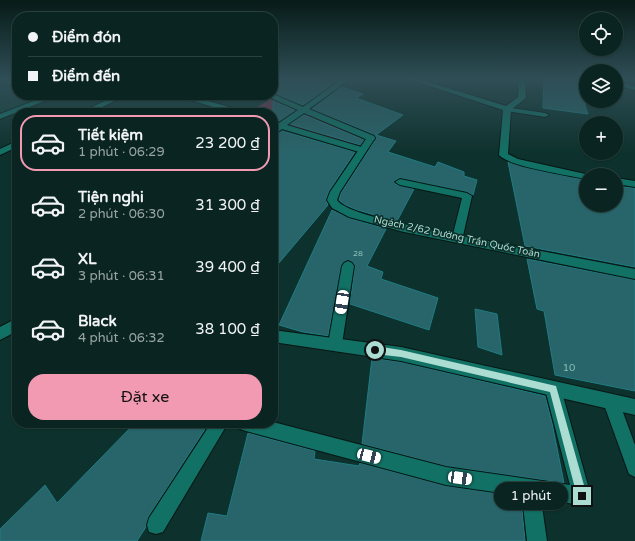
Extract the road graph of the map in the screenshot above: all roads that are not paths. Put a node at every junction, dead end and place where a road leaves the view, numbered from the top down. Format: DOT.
graph roads {
  1 [pos="34,103"];
  2 [pos="105,103"];
  3 [pos="207,103"];
  4 [pos="287,103"];
  5 [pos="312,103"];
  6 [pos="489,103"];
  7 [pos="515,103"];
  8 [pos="22,108"];
  9 [pos="95,108"];
  10 [pos="223,108"];
  11 [pos="507,109"];
  12 [pos="302,110"];
  13 [pos="12,112"];
  14 [pos="545,115"];
  15 [pos="0,117"];
  16 [pos="278,124"];
  17 [pos="278,125"];
  18 [pos="12,146"];
  19 [pos="362,150"];
  20 [pos="0,152"];
  21 [pos="579,175"];
  22 [pos="400,182"];
  23 [pos="623,182"];
  24 [pos="635,184"];
  25 [pos="457,239"];
  26 [pos="348,266"];
  27 [pos="635,274"];
  28 [pos="12,327"];
  29 [pos="0,334"];
  30 [pos="278,337"];
  31 [pos="335,344"];
  32 [pos="554,389"];
  33 [pos="611,402"];
  34 [pos="635,407"];
  35 [pos="217,428"];
  36 [pos="265,428"];
  37 [pos="635,468"];
  38 [pos="530,488"];
  39 [pos="156,525"];
  40 [pos="537,541"];
  1 -- 8 [label="street"];
  2 -- 9 [label="street"];
  3 -- 10 [label="street"];
  4 -- 12 [label="street"];
  5 -- 12 [label="street"];
  6 -- 11 [label="street"];
  7 -- 11 [label="street"];
  11 -- 14 [label="street"];
  11 -- 21 [label="street"];
  12 -- 16 [label="street"];
  12 -- 19 [label="street, Ngách 2/62 Đường Trần Quốc Toản"];
  13 -- 15 [label="street"];
  17 -- 19 [label="street"];
  18 -- 20 [label="street"];
  19 -- 25 [label="street, Ngách 2/62 Đường Trần Quốc Toản"];
  22 -- 25 [label="street"];
  23 -- 24 [label="street"];
  25 -- 27 [label="street, Ngách 2/62 Đường Trần Quốc Toản"];
  26 -- 31 [label="street"];
  28 -- 29 [label="street"];
  30 -- 31 [label="street"];
  31 -- 32 [label="street"];
  32 -- 33 [label="street"];
  32 -- 38 [label="street"];
  33 -- 34 [label="street"];
  33 -- 37 [label="street"];
  35 -- 39 [label="street"];
  36 -- 38 [label="street"];
  38 -- 40 [label="street"];
}
